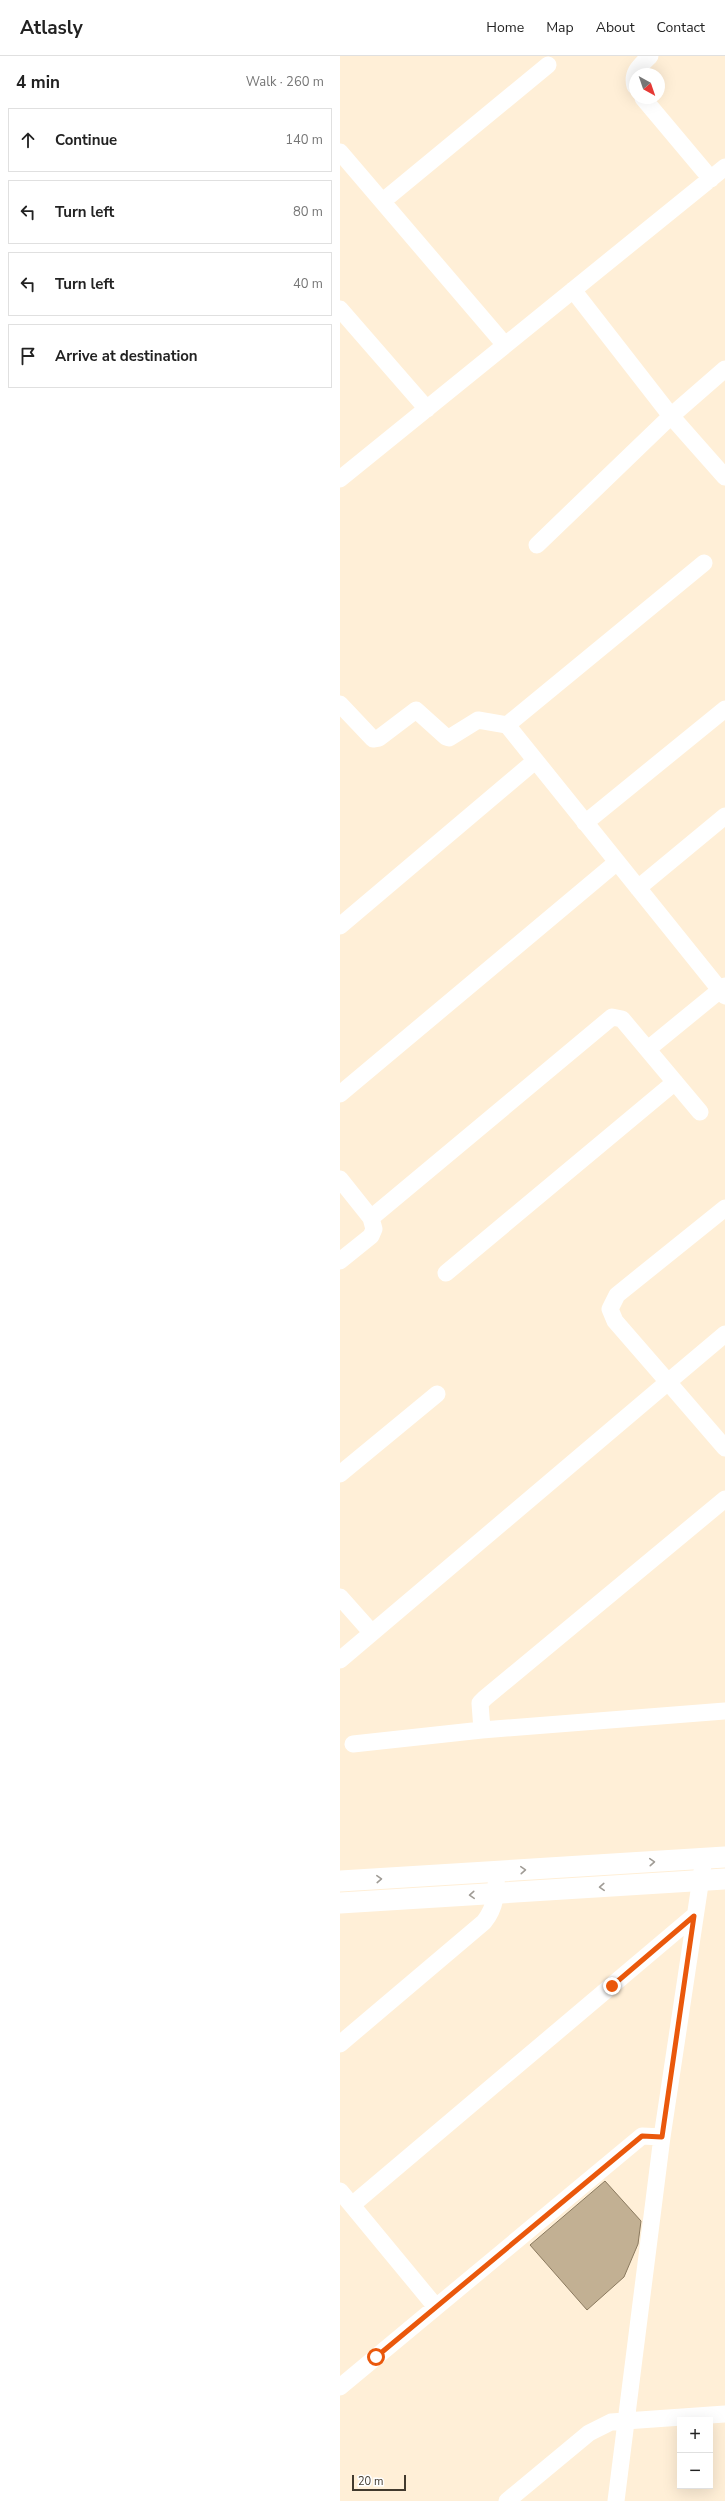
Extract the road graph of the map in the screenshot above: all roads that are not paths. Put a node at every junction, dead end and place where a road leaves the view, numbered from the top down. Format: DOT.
graph roads {
  1 [pos="650,56"];
  2 [pos="548,65"];
  3 [pos="638,68"];
  4 [pos="648,104"];
  5 [pos="340,152"];
  6 [pos="725,167"];
  7 [pos="711,178"];
  8 [pos="383,202"];
  9 [pos="573,290"];
  10 [pos="340,309"];
  11 [pos="505,345"];
  12 [pos="725,369"];
  13 [pos="427,409"];
  14 [pos="671,416"];
  15 [pos="725,477"];
  16 [pos="340,479"];
  17 [pos="537,545"];
  18 [pos="704,563"];
  19 [pos="340,704"];
  20 [pos="725,709"];
  21 [pos="507,725"];
  22 [pos="535,761"];
  23 [pos="725,816"];
  24 [pos="585,823"];
  25 [pos="617,862"];
  26 [pos="638,888"];
  27 [pos="340,926"];
  28 [pos="723,991"];
  29 [pos="648,1049"];
  30 [pos="675,1082"];
  31 [pos="340,1094"];
  32 [pos="700,1112"];
  33 [pos="340,1178"];
  34 [pos="725,1208"];
  35 [pos="371,1218"];
  36 [pos="340,1261"];
  37 [pos="446,1273"];
  38 [pos="725,1334"];
  39 [pos="668,1382"];
  40 [pos="437,1394"];
  41 [pos="725,1448"];
  42 [pos="340,1474"];
  43 [pos="725,1499"];
  44 [pos="340,1597"];
  45 [pos="372,1633"];
  46 [pos="340,1660"];
  47 [pos="725,1711"];
  48 [pos="482,1730"];
  49 [pos="353,1744"];
  50 [pos="725,1857"];
  51 [pos="704,1858"];
  52 [pos="496,1872"];
  53 [pos="725,1879"];
  54 [pos="340,1881"];
  55 [pos="701,1881"];
  56 [pos="497,1893"];
  57 [pos="340,1903"];
  58 [pos="694,1916"];
  59 [pos="340,2044"];
  60 [pos="662,2137"];
  61 [pos="340,2191"];
  62 [pos="352,2205"];
  63 [pos="436,2307"];
  64 [pos="340,2386"];
  65 [pos="725,2414"];
  66 [pos="627,2421"];
  67 [pos="507,2501"];
  68 [pos="616,2501"];
  1 -- 3 [label="street"];
  2 -- 8 [label="street"];
  4 -- 7 [label="street"];
  5 -- 8 [label="street"];
  6 -- 7 [label="street"];
  7 -- 9 [label="street"];
  8 -- 11 [label="street"];
  9 -- 11 [label="street"];
  9 -- 14 [label="street"];
  10 -- 13 [label="street"];
  11 -- 13 [label="street"];
  12 -- 14 [label="street"];
  13 -- 16 [label="street"];
  14 -- 15 [label="street"];
  14 -- 17 [label="street"];
  18 -- 21 [label="street"];
  19 -- 21 [label="street"];
  20 -- 24 [label="street"];
  21 -- 22 [label="street"];
  22 -- 24 [label="street"];
  22 -- 27 [label="street"];
  23 -- 26 [label="street"];
  24 -- 25 [label="street"];
  25 -- 26 [label="street"];
  25 -- 31 [label="street"];
  26 -- 28 [label="street"];
  28 -- 29 [label="street"];
  29 -- 30 [label="street"];
  29 -- 35 [label="street"];
  30 -- 32 [label="street"];
  30 -- 37 [label="street"];
  33 -- 35 [label="street"];
  34 -- 39 [label="street"];
  35 -- 36 [label="street"];
  38 -- 39 [label="street"];
  39 -- 41 [label="street"];
  39 -- 45 [label="street"];
  40 -- 42 [label="street"];
  43 -- 48 [label="street"];
  44 -- 45 [label="street"];
  45 -- 46 [label="street"];
  47 -- 48 [label="street"];
  48 -- 49 [label="street"];
  50 -- 51 [label="street"];
  52 -- 51 [label="street, one-way"];
  51 -- 55 [label="street"];
  54 -- 52 [label="street, one-way"];
  52 -- 56 [label="street"];
  53 -- 55 [label="street"];
  55 -- 56 [label="street, one-way"];
  55 -- 58 [label="street"];
  56 -- 57 [label="street, one-way"];
  56 -- 59 [label="street"];
  58 -- 60 [label="street"];
  58 -- 62 [label="street"];
  60 -- 63 [label="street"];
  60 -- 66 [label="street"];
  61 -- 62 [label="street"];
  62 -- 63 [label="street"];
  63 -- 64 [label="street"];
  65 -- 66 [label="street"];
  66 -- 67 [label="street"];
  66 -- 68 [label="street"];
}
